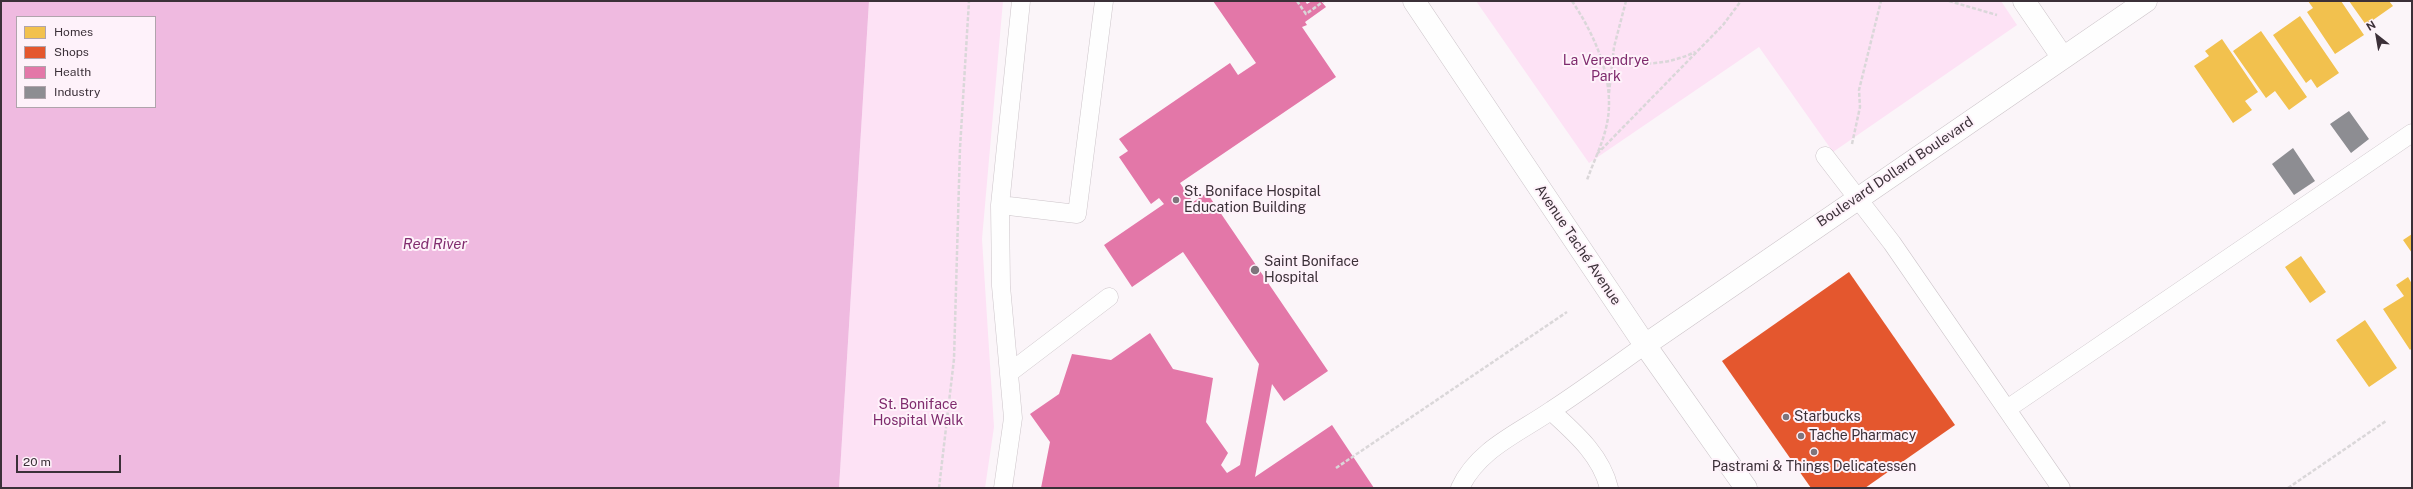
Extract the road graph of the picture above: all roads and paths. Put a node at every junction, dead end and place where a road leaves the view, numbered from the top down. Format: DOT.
graph roads {
  1 [pos="969,1"];
  2 [pos="1021,1"];
  3 [pos="1104,1"];
  4 [pos="1298,1"];
  5 [pos="1324,1"];
  6 [pos="1414,1"];
  7 [pos="1574,1"];
  8 [pos="1626,1"];
  9 [pos="1741,1"];
  10 [pos="1881,1"];
  11 [pos="2024,1"];
  12 [pos="2146,1"];
  13 [pos="1697,51"];
  14 [pos="1600,56"];
  15 [pos="2063,58"];
  16 [pos="1613,60"];
  17 [pos="1609,95"];
  18 [pos="2412,132"];
  19 [pos="1851,146"];
  20 [pos="1596,154"];
  21 [pos="1825,156"];
  22 [pos="1587,180"];
  23 [pos="1857,198"];
  24 [pos="1000,205"];
  25 [pos="1109,297"];
  26 [pos="1567,312"];
  27 [pos="1645,345"];
  28 [pos="1009,373"];
  29 [pos="2007,409"];
  30 [pos="1551,411"];
  31 [pos="2386,422"];
  32 [pos="1336,468"];
  33 [pos="1004,487"];
  34 [pos="939,488"];
  35 [pos="1460,488"];
  36 [pos="1609,488"];
  37 [pos="1746,488"];
  38 [pos="2062,488"];
  39 [pos="2288,488"];
  1 -- 34 [label="path"];
  2 -- 24 [label="lane"];
  3 -- 24 [label="lane"];
  4 -- 5 [label="path"];
  6 -- 27 [label="street, Avenue Taché Avenue"];
  7 -- 14 [label="path"];
  8 -- 16 [label="path"];
  9 -- 13 [label="path"];
  10 -- 19 [label="path"];
  11 -- 15 [label="street"];
  12 -- 15 [label="street, Boulevard Dollard Boulevard"];
  13 -- 16 [label="path"];
  13 -- 20 [label="path"];
  14 -- 16 [label="path"];
  14 -- 17 [label="path"];
  15 -- 23 [label="street, Boulevard Dollard Boulevard"];
  16 -- 17 [label="path"];
  17 -- 20 [label="path"];
  18 -- 29 [label="lane"];
  20 -- 22 [label="path"];
  21 -- 23 [label="lane"];
  23 -- 27 [label="street, Boulevard Dollard Boulevard"];
  23 -- 29 [label="lane"];
  24 -- 28 [label="lane"];
  25 -- 28 [label="lane"];
  26 -- 32 [label="path"];
  27 -- 30 [label="lane"];
  27 -- 37 [label="street, Avenue Taché Avenue"];
  28 -- 33 [label="lane"];
  29 -- 38 [label="lane"];
  30 -- 35 [label="lane"];
  30 -- 36 [label="lane"];
  31 -- 39 [label="path"];
}
